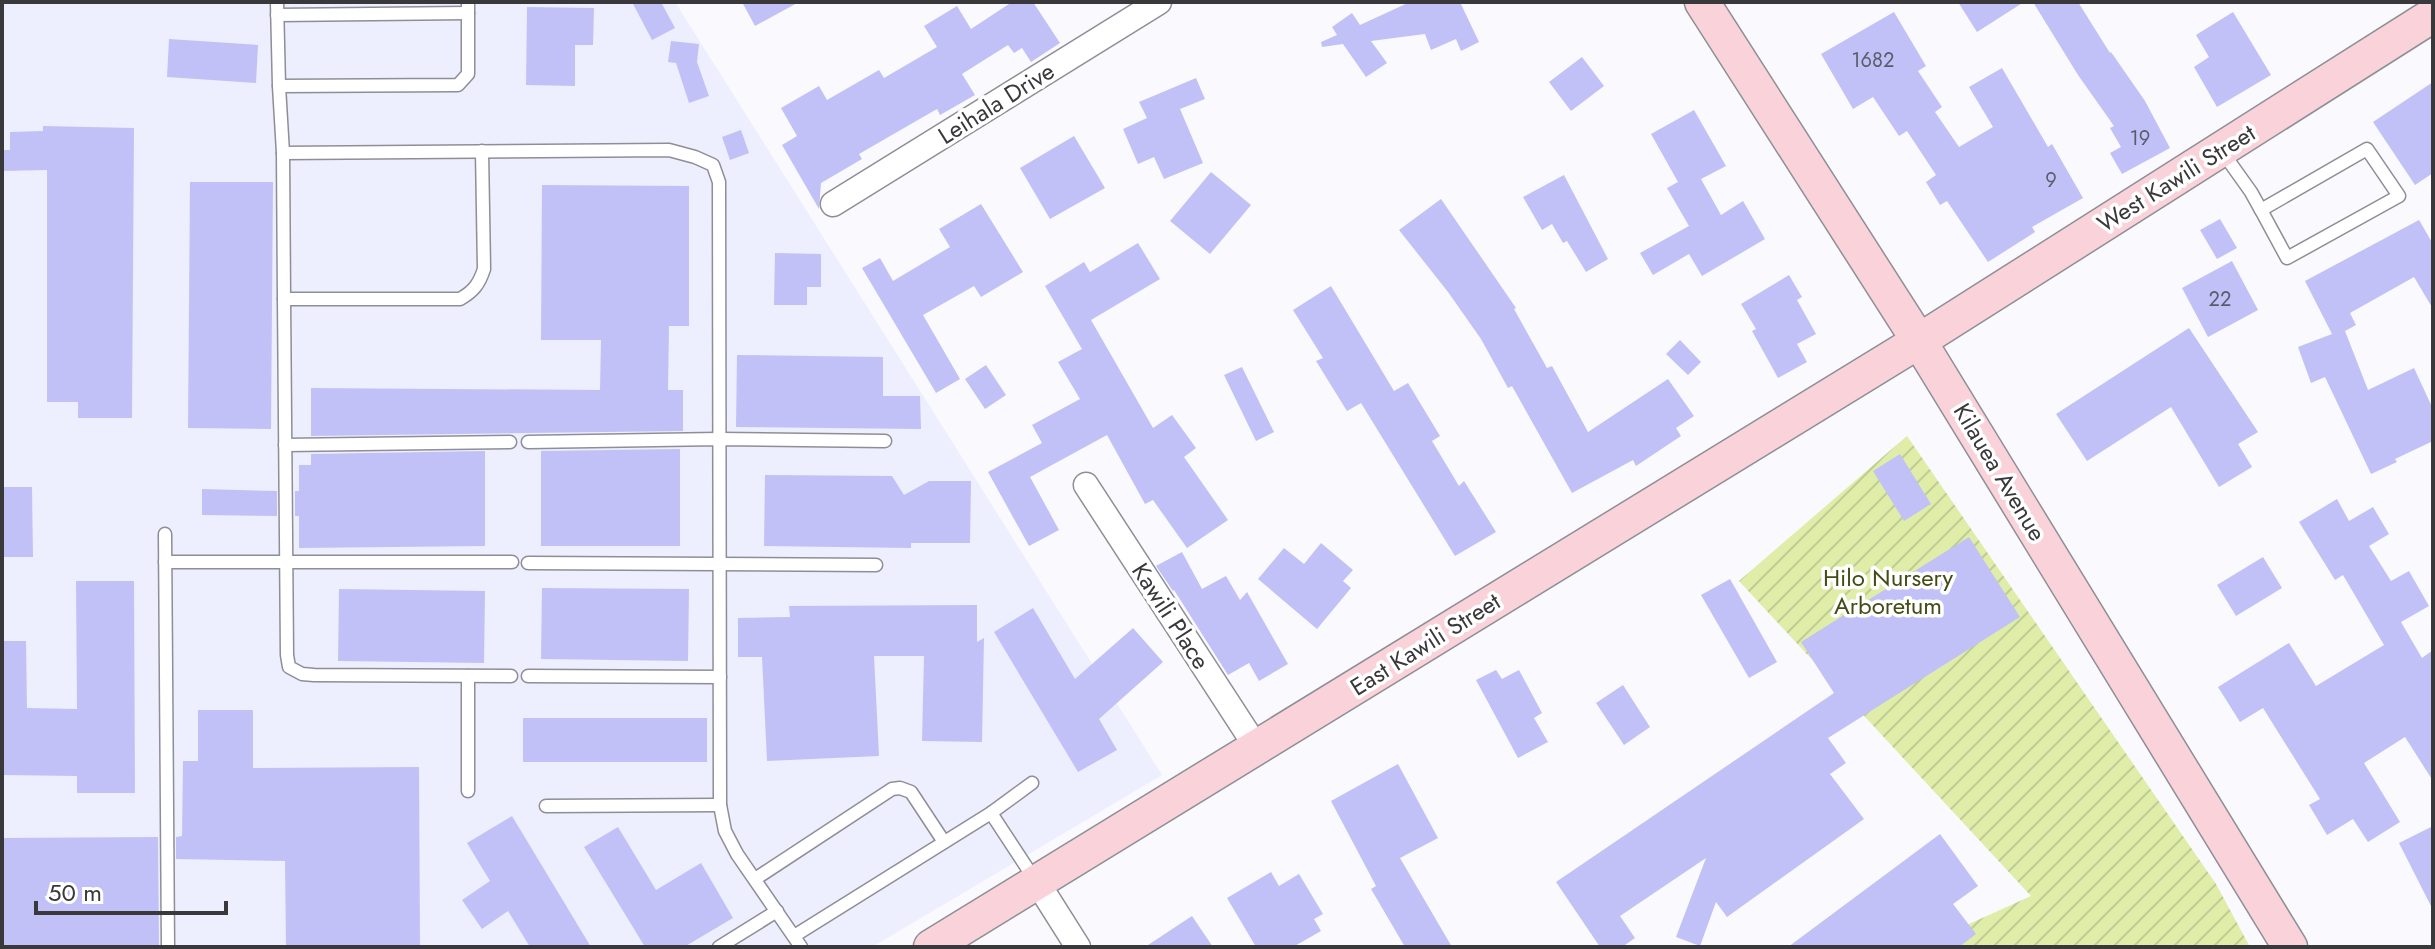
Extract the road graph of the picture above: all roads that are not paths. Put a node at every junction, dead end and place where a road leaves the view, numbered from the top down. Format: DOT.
graph roads {
  1 [pos="1159,2"];
  2 [pos="1702,2"];
  3 [pos="277,8"];
  4 [pos="468,8"];
  5 [pos="2433,15"];
  6 [pos="279,86"];
  7 [pos="2221,150"];
  8 [pos="482,151"];
  9 [pos="283,153"];
  10 [pos="833,204"];
  11 [pos="2261,210"];
  12 [pos="284,299"];
  13 [pos="1919,341"];
  14 [pos="719,439"];
  15 [pos="885,441"];
  16 [pos="510,442"];
  17 [pos="528,442"];
  18 [pos="285,445"];
  19 [pos="1086,485"];
  20 [pos="165,534"];
  21 [pos="285,560"];
  22 [pos="165,562"];
  23 [pos="512,562"];
  24 [pos="528,563"];
  25 [pos="719,564"];
  26 [pos="876,565"];
  27 [pos="468,676"];
  28 [pos="511,676"];
  29 [pos="528,676"];
  30 [pos="720,677"];
  31 [pos="1257,748"];
  32 [pos="1032,783"];
  33 [pos="468,791"];
  34 [pos="720,805"];
  35 [pos="546,806"];
  36 [pos="991,813"];
  37 [pos="944,842"];
  38 [pos="755,879"];
  39 [pos="1037,882"];
  40 [pos="777,911"];
  41 [pos="798,942"];
  42 [pos="168,947"];
  43 [pos="719,947"];
  44 [pos="931,947"];
  45 [pos="1078,947"];
  46 [pos="2290,947"];
  1 -- 10 [label="street, Leihala Drive"];
  2 -- 13 [label="street, Kilauea Avenue"];
  3 -- 4 [label="lane"];
  3 -- 6 [label="lane"];
  4 -- 6 [label="lane"];
  5 -- 7 [label="street, West Kawili Street"];
  6 -- 9 [label="lane"];
  7 -- 11 [label="lane"];
  7 -- 13 [label="street, West Kawili Street"];
  8 -- 9 [label="lane"];
  8 -- 12 [label="lane"];
  8 -- 14 [label="lane"];
  9 -- 12 [label="lane"];
  11 -- 11 [label="lane"];
  12 -- 18 [label="lane"];
  13 -- 31 [label="street, East Kawili Street"];
  13 -- 46 [label="street, Kilauea Avenue"];
  14 -- 15 [label="lane"];
  14 -- 17 [label="lane"];
  14 -- 25 [label="lane"];
  16 -- 18 [label="lane"];
  18 -- 21 [label="lane"];
  19 -- 31 [label="street, Kawili Place"];
  20 -- 22 [label="lane"];
  21 -- 22 [label="lane"];
  21 -- 23 [label="lane"];
  21 -- 27 [label="lane"];
  22 -- 42 [label="lane"];
  24 -- 25 [label="lane"];
  25 -- 26 [label="lane"];
  25 -- 30 [label="lane"];
  27 -- 28 [label="lane"];
  27 -- 33 [label="lane"];
  29 -- 30 [label="lane"];
  30 -- 34 [label="lane"];
  31 -- 39 [label="street, East Kawili Street"];
  32 -- 36 [label="lane"];
  34 -- 35 [label="lane"];
  34 -- 38 [label="lane"];
  36 -- 37 [label="lane"];
  36 -- 39 [label="lane"];
  37 -- 38 [label="lane"];
  37 -- 41 [label="lane"];
  38 -- 40 [label="lane"];
  39 -- 44 [label="street, East Kawili Street"];
  39 -- 45 [label="street"];
  40 -- 41 [label="lane"];
  40 -- 43 [label="lane"];
}
